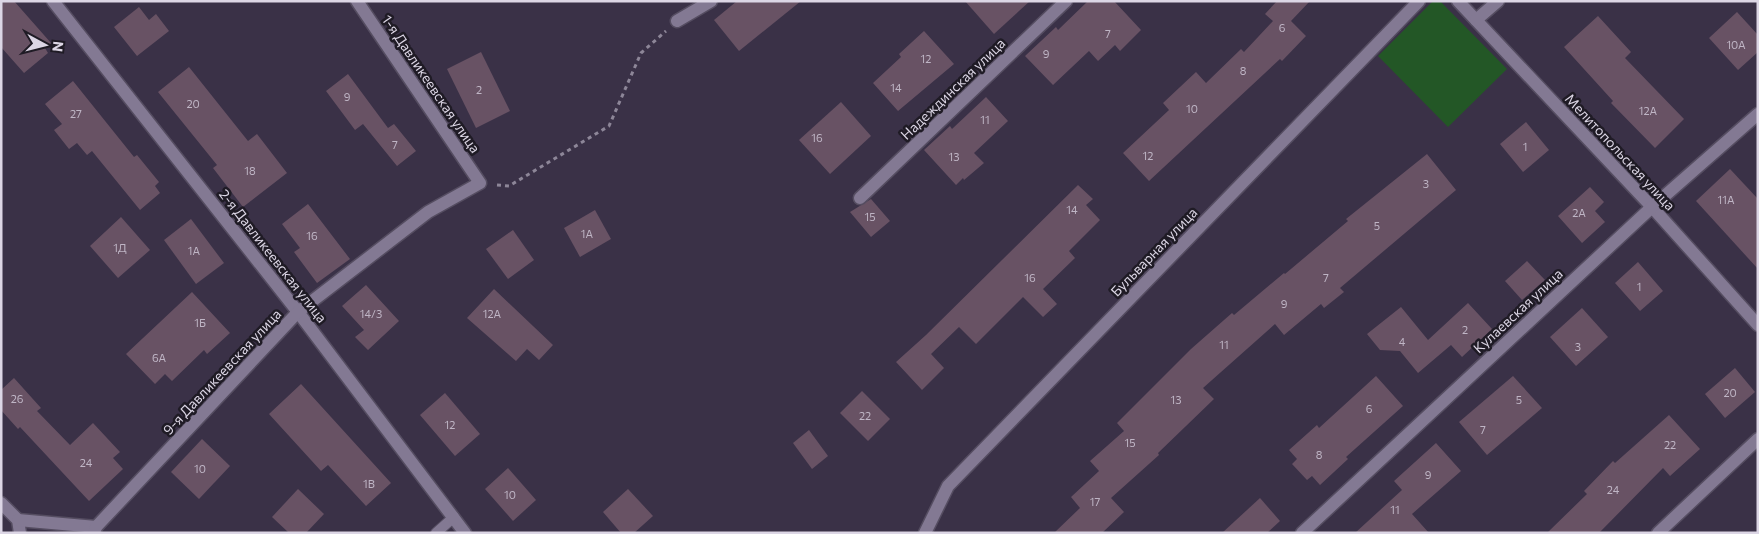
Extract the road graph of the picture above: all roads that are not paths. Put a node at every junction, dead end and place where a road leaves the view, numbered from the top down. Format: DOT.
graph roads {
  1 [pos="53,1"];
  2 [pos="357,1"];
  3 [pos="711,1"];
  4 [pos="1066,1"];
  5 [pos="1419,1"];
  6 [pos="1458,1"];
  7 [pos="1498,1"];
  8 [pos="1476,20"];
  9 [pos="678,21"];
  10 [pos="1758,114"];
  11 [pos="480,183"];
  12 [pos="860,198"];
  13 [pos="1652,207"];
  14 [pos="298,312"];
  15 [pos="1758,325"];
  16 [pos="1758,439"];
  17 [pos="1,503"];
  18 [pos="454,517"];
  19 [pos="18,520"];
  20 [pos="95,530"];
  21 [pos="20,533"];
  22 [pos="436,533"];
  23 [pos="465,533"];
  24 [pos="924,533"];
  25 [pos="1302,533"];
  26 [pos="1658,533"];
  1 -- 14 [label="street, 2-я Давликеевская улица"];
  2 -- 11 [label="street, 1-я Давликеевская улица"];
  3 -- 9 [label="street"];
  4 -- 12 [label="street, Надеждинская улица"];
  5 -- 24 [label="street, Бульварная улица"];
  6 -- 8 [label="street, Мелитопольская улица"];
  7 -- 8 [label="street"];
  8 -- 13 [label="street, Мелитопольская улица"];
  10 -- 13 [label="street, Кулаевская улица"];
  11 -- 14 [label="street, 9-я Давликеевская улица"];
  13 -- 15 [label="street, Мелитопольская улица"];
  13 -- 25 [label="street, Кулаевская улица"];
  14 -- 18 [label="street, 2-я Давликеевская улица"];
  14 -- 20 [label="street, 9-я Давликеевская улица"];
  16 -- 26 [label="street"];
  17 -- 19 [label="street"];
  18 -- 22 [label="lane"];
  18 -- 23 [label="street, 2-я Давликеевская улица"];
  19 -- 20 [label="street, 9-я Давликеевская улица"];
  19 -- 21 [label="street"];
}
